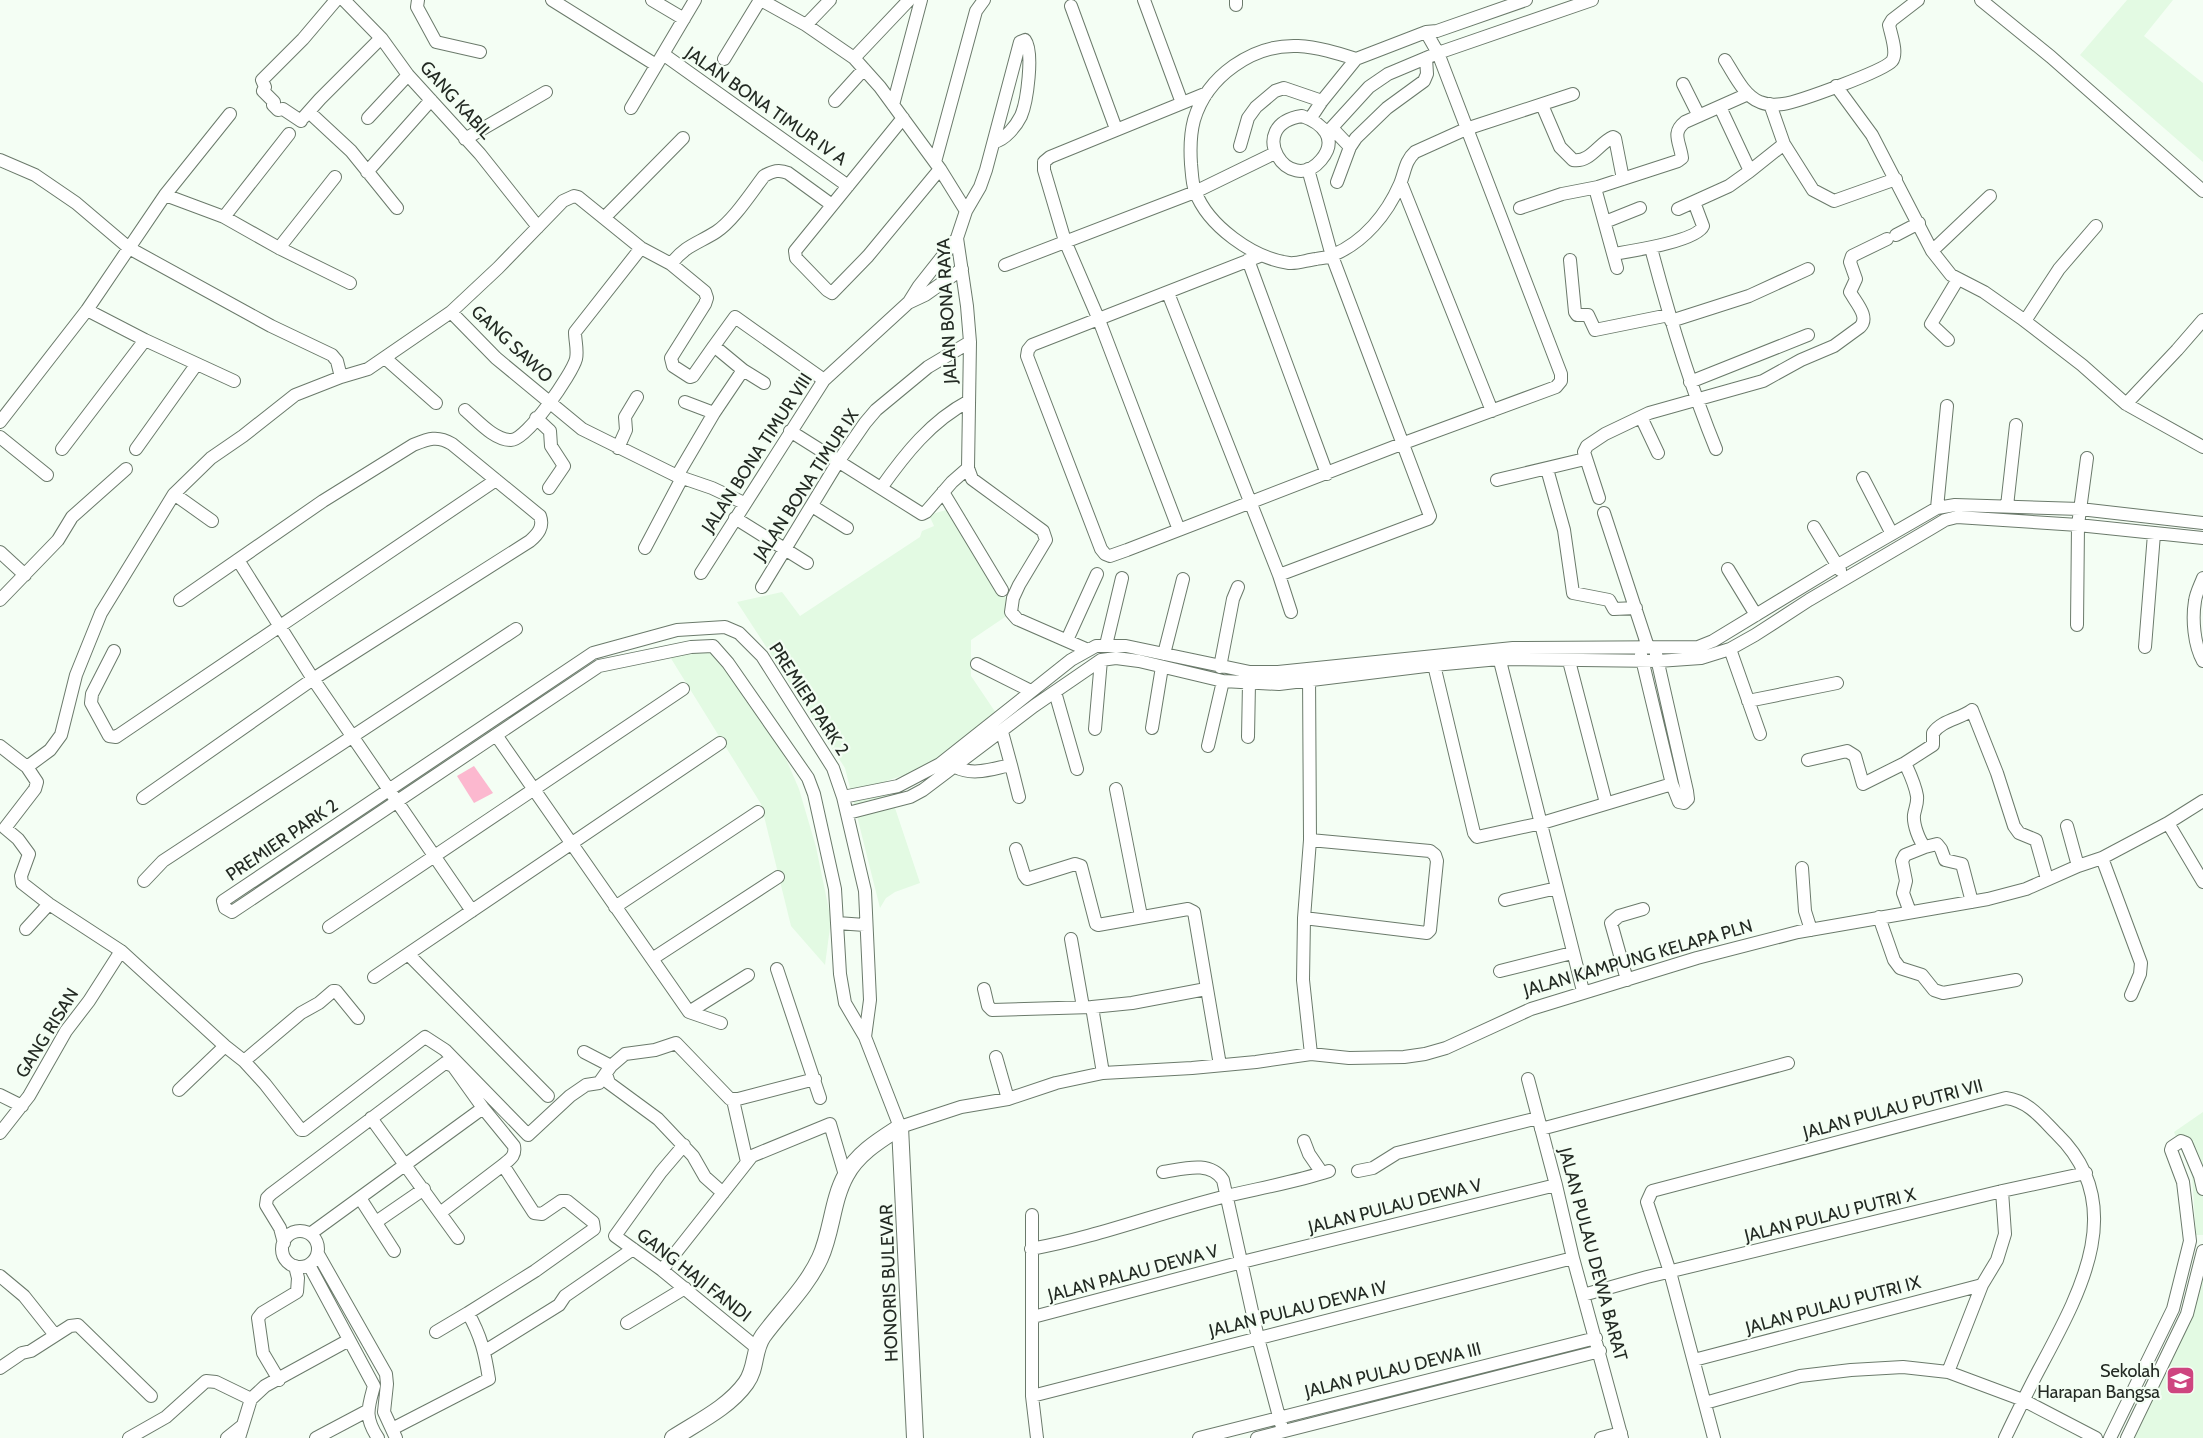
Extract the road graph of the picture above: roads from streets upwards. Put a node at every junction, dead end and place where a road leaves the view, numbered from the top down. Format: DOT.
graph roads {
  1 [pos="336,0"];
  2 [pos="344,0"];
  3 [pos="418,0"];
  4 [pos="552,0"];
  5 [pos="652,0"];
  6 [pos="695,0"];
  7 [pos="761,0"];
  8 [pos="830,0"];
  9 [pos="909,0"];
  10 [pos="921,0"];
  11 [pos="984,0"];
  12 [pos="1144,0"];
  13 [pos="1526,0"];
  14 [pos="1592,0"];
  15 [pos="1918,0"];
  16 [pos="1981,0"];
  17 [pos="1071,6"];
  18 [pos="684,20"];
  19 [pos="806,25"];
  20 [pos="1425,32"];
  21 [pos="381,38"];
  22 [pos="480,52"];
  23 [pos="1432,56"];
  24 [pos="724,58"];
  25 [pos="854,58"];
  26 [pos="1356,59"];
  27 [pos="660,60"];
  28 [pos="1725,60"];
  29 [pos="864,69"];
  30 [pos="408,75"];
  31 [pos="1683,84"];
  32 [pos="1836,86"];
  33 [pos="546,92"];
  34 [pos="1207,93"];
  35 [pos="1573,93"];
  36 [pos="1748,94"];
  37 [pos="431,100"];
  38 [pos="1322,100"];
  39 [pos="834,101"];
  40 [pos="1182,103"];
  41 [pos="1770,104"];
  42 [pos="893,105"];
  43 [pos="1542,105"];
  44 [pos="631,108"];
  45 [pos="1720,108"];
  46 [pos="230,114"];
  47 [pos="1699,116"];
  48 [pos="368,118"];
  49 [pos="903,118"];
  50 [pos="1310,119"];
  51 [pos="299,123"];
  52 [pos="1116,129"];
  53 [pos="1466,129"];
  54 [pos="1329,130"];
  55 [pos="465,138"];
  56 [pos="684,138"];
  57 [pos="994,142"];
  58 [pos="1784,144"];
  59 [pos="1240,146"];
  60 [pos="1350,147"];
  61 [pos="1275,153"];
  62 [pos="0,160"];
  63 [pos="937,165"];
  64 [pos="1308,169"];
  65 [pos="367,171"];
  66 [pos="1750,171"];
  67 [pos="335,177"];
  68 [pos="1623,178"];
  69 [pos="1896,179"];
  70 [pos="1337,182"];
  71 [pos="1401,183"];
  72 [pos="848,186"];
  73 [pos="1595,188"];
  74 [pos="2203,191"];
  75 [pos="1195,192"];
  76 [pos="165,195"];
  77 [pos="1990,196"];
  78 [pos="1694,202"];
  79 [pos="832,205"];
  80 [pos="397,208"];
  81 [pos="1520,208"];
  82 [pos="1640,208"];
  83 [pos="1678,209"];
  84 [pos="966,211"];
  85 [pos="224,217"];
  86 [pos="605,217"];
  87 [pos="1605,222"];
  88 [pos="1919,223"];
  89 [pos="538,226"];
  90 [pos="2096,226"];
  91 [pos="957,238"];
  92 [pos="1065,241"];
  93 [pos="129,248"];
  94 [pos="279,248"];
  95 [pos="642,248"];
  96 [pos="1651,248"];
  97 [pos="1932,251"];
  98 [pos="1614,254"];
  99 [pos="1332,256"];
  100 [pos="1254,258"];
  101 [pos="1570,260"];
  102 [pos="670,264"];
  103 [pos="1005,265"];
  104 [pos="1617,268"];
  105 [pos="962,269"];
  106 [pos="1808,269"];
  107 [pos="1958,279"];
  108 [pos="350,283"];
  109 [pos="1168,293"];
  110 [pos="908,303"];
  111 [pos="87,310"];
  112 [pos="451,312"];
  113 [pos="1670,318"];
  114 [pos="1099,320"];
  115 [pos="2203,320"];
  116 [pos="2025,321"];
  117 [pos="1808,335"];
  118 [pos="145,340"];
  119 [pos="1948,340"];
  120 [pos="970,342"];
  121 [pos="714,346"];
  122 [pos="385,358"];
  123 [pos="196,365"];
  124 [pos="743,370"];
  125 [pos="341,377"];
  126 [pos="824,380"];
  127 [pos="234,381"];
  128 [pos="1690,382"];
  129 [pos="764,383"];
  130 [pos="636,397"];
  131 [pos="1696,400"];
  132 [pos="685,402"];
  133 [pos="969,402"];
  134 [pos="436,403"];
  135 [pos="549,403"];
  136 [pos="2126,404"];
  137 [pos="1947,406"];
  138 [pos="465,410"];
  139 [pos="1492,411"];
  140 [pos="714,413"];
  141 [pos="1641,417"];
  142 [pos="536,418"];
  143 [pos="0,422"];
  144 [pos="2016,426"];
  145 [pos="790,431"];
  146 [pos="0,437"];
  147 [pos="1404,443"];
  148 [pos="2203,447"];
  149 [pos="618,448"];
  150 [pos="62,449"];
  151 [pos="136,449"];
  152 [pos="1716,449"];
  153 [pos="1658,453"];
  154 [pos="2087,458"];
  155 [pos="1585,459"];
  156 [pos="838,462"];
  157 [pos="968,468"];
  158 [pos="126,469"];
  159 [pos="1547,469"];
  160 [pos="1327,474"];
  161 [pos="47,475"];
  162 [pos="680,477"];
  163 [pos="1863,478"];
  164 [pos="496,480"];
  165 [pos="1497,480"];
  166 [pos="549,488"];
  167 [pos="881,488"];
  168 [pos="943,492"];
  169 [pos="174,494"];
  170 [pos="1599,498"];
  171 [pos="744,503"];
  172 [pos="1249,503"];
  173 [pos="812,506"];
  174 [pos="2007,506"];
  175 [pos="1937,508"];
  176 [pos="2080,509"];
  177 [pos="1604,513"];
  178 [pos="735,518"];
  179 [pos="212,521"];
  180 [pos="2203,523"];
  181 [pos="2078,525"];
  182 [pos="1814,527"];
  183 [pos="847,528"];
  184 [pos="1179,530"];
  185 [pos="1892,534"];
  186 [pos="2154,534"];
  187 [pos="2203,538"];
  188 [pos="645,548"];
  189 [pos="785,549"];
  190 [pos="0,552"];
  191 [pos="238,560"];
  192 [pos="807,563"];
  193 [pos="1838,565"];
  194 [pos="1728,569"];
  195 [pos="701,573"];
  196 [pos="25,574"];
  197 [pos="1097,574"];
  198 [pos="1278,575"];
  199 [pos="1122,578"];
  200 [pos="2203,578"];
  201 [pos="1183,579"];
  202 [pos="1845,579"];
  203 [pos="762,586"];
  204 [pos="1238,587"];
  205 [pos="1002,590"];
  206 [pos="0,600"];
  207 [pos="180,600"];
  208 [pos="1636,608"];
  209 [pos="1291,612"];
  210 [pos="1756,615"];
  211 [pos="2077,625"];
  212 [pos="278,627"];
  213 [pos="725,627"];
  214 [pos="516,629"];
  215 [pos="1067,640"];
  216 [pos="1106,645"];
  217 [pos="713,646"];
  218 [pos="2145,646"];
  219 [pos="1648,647"];
  220 [pos="1730,649"];
  221 [pos="1088,650"];
  222 [pos="114,651"];
  223 [pos="1498,654"];
  224 [pos="1101,660"];
  225 [pos="1163,661"];
  226 [pos="1569,661"];
  227 [pos="1642,661"];
  228 [pos="1658,661"];
  229 [pos="2203,661"];
  230 [pos="977,664"];
  231 [pos="1434,665"];
  232 [pos="1189,666"];
  233 [pos="1220,667"];
  234 [pos="1309,675"];
  235 [pos="313,680"];
  236 [pos="1223,681"];
  237 [pos="1249,683"];
  238 [pos="1837,683"];
  239 [pos="683,689"];
  240 [pos="1055,692"];
  241 [pos="1028,694"];
  242 [pos="1748,701"];
  243 [pos="1034,706"];
  244 [pos="1152,728"];
  245 [pos="1095,729"];
  246 [pos="1002,732"];
  247 [pos="1760,734"];
  248 [pos="496,735"];
  249 [pos="352,737"];
  250 [pos="1248,737"];
  251 [pos="720,743"];
  252 [pos="0,746"];
  253 [pos="1208,746"];
  254 [pos="1808,760"];
  255 [pos="1905,763"];
  256 [pos="1011,765"];
  257 [pos="27,767"];
  258 [pos="955,767"];
  259 [pos="1077,769"];
  260 [pos="1672,783"];
  261 [pos="1116,789"];
  262 [pos="534,790"];
  263 [pos="394,795"];
  264 [pos="843,796"];
  265 [pos="1019,797"];
  266 [pos="143,798"];
  267 [pos="2203,801"];
  268 [pos="1606,803"];
  269 [pos="758,812"];
  270 [pos="848,813"];
  271 [pos="1542,823"];
  272 [pos="2168,823"];
  273 [pos="2067,826"];
  274 [pos="1310,840"];
  275 [pos="571,844"];
  276 [pos="1925,846"];
  277 [pos="1016,849"];
  278 [pos="435,856"];
  279 [pos="2102,858"];
  280 [pos="2078,866"];
  281 [pos="1802,868"];
  282 [pos="778,877"];
  283 [pos="2047,879"];
  284 [pos="144,881"];
  285 [pos="2203,882"];
  286 [pos="1557,888"];
  287 [pos="1505,900"];
  288 [pos="1972,902"];
  289 [pos="49,904"];
  290 [pos="615,907"];
  291 [pos="1643,909"];
  292 [pos="472,911"];
  293 [pos="1910,912"];
  294 [pos="1141,916"];
  295 [pos="1879,917"];
  296 [pos="1304,918"];
  297 [pos="837,923"];
  298 [pos="865,925"];
  299 [pos="329,927"];
  300 [pos="26,929"];
  301 [pos="1811,930"];
  302 [pos="1071,939"];
  303 [pos="121,951"];
  304 [pos="1572,953"];
  305 [pos="408,954"];
  306 [pos="652,959"];
  307 [pos="777,969"];
  308 [pos="1500,971"];
  309 [pos="747,975"];
  310 [pos="375,977"];
  311 [pos="1627,980"];
  312 [pos="2016,980"];
  313 [pos="984,989"];
  314 [pos="1206,989"];
  315 [pos="1583,991"];
  316 [pos="2131,995"];
  317 [pos="1088,1007"];
  318 [pos="689,1012"];
  319 [pos="358,1018"];
  320 [pos="721,1023"];
  321 [pos="865,1037"];
  322 [pos="225,1046"];
  323 [pos="584,1052"];
  324 [pos="1311,1054"];
  325 [pos="996,1057"];
  326 [pos="244,1061"];
  327 [pos="1788,1063"];
  328 [pos="1220,1065"];
  329 [pos="608,1070"];
  330 [pos="1103,1073"];
  331 [pos="814,1079"];
  332 [pos="1528,1079"];
  333 [pos="179,1090"];
  334 [pos="0,1095"];
  335 [pos="548,1095"];
  336 [pos="820,1098"];
  337 [pos="1008,1099"];
  338 [pos="733,1100"];
  339 [pos="22,1106"];
  340 [pos="483,1107"];
  341 [pos="371,1118"];
  342 [pos="1540,1124"];
  343 [pos="900,1127"];
  344 [pos="0,1133"];
  345 [pos="1304,1141"];
  346 [pos="684,1145"];
  347 [pos="747,1162"];
  348 [pos="405,1164"];
  349 [pos="503,1165"];
  350 [pos="1358,1171"];
  351 [pos="1163,1172"];
  352 [pos="2086,1173"];
  353 [pos="845,1175"];
  354 [pos="1556,1185"];
  355 [pos="424,1189"];
  356 [pos="2203,1190"];
  357 [pos="2002,1191"];
  358 [pos="723,1193"];
  359 [pos="1227,1196"];
  360 [pos="360,1198"];
  361 [pos="440,1213"];
  362 [pos="1032,1215"];
  363 [pos="376,1222"];
  364 [pos="285,1235"];
  365 [pos="313,1237"];
  366 [pos="458,1238"];
  367 [pos="2190,1241"];
  368 [pos="2203,1243"];
  369 [pos="633,1249"];
  370 [pos="1031,1249"];
  371 [pos="394,1251"];
  372 [pos="2203,1251"];
  373 [pos="318,1254"];
  374 [pos="1572,1258"];
  375 [pos="1242,1262"];
  376 [pos="302,1269"];
  377 [pos="662,1270"];
  378 [pos="1670,1272"];
  379 [pos="0,1276"];
  380 [pos="1982,1285"];
  381 [pos="685,1288"];
  382 [pos="1583,1295"];
  383 [pos="468,1313"];
  384 [pos="1033,1317"];
  385 [pos="627,1323"];
  386 [pos="436,1332"];
  387 [pos="55,1335"];
  388 [pos="1258,1338"];
  389 [pos="1596,1338"];
  390 [pos="349,1340"];
  391 [pos="757,1348"];
  392 [pos="485,1351"];
  393 [pos="1600,1352"];
  394 [pos="1694,1360"];
  395 [pos="0,1368"];
  396 [pos="1948,1372"];
  397 [pos="279,1380"];
  398 [pos="151,1396"];
  399 [pos="1032,1396"];
  400 [pos="251,1399"];
  401 [pos="2023,1400"];
  402 [pos="1706,1402"];
  403 [pos="367,1412"];
  404 [pos="1279,1417"];
  405 [pos="241,1432"];
  406 [pos="394,1434"];
  407 [pos="1283,1435"];
  408 [pos="1622,1436"];
  409 [pos="129,1438"];
  410 [pos="226,1438"];
  411 [pos="316,1438"];
  412 [pos="378,1438"];
  413 [pos="673,1438"];
  414 [pos="915,1438"];
  415 [pos="1037,1438"];
  416 [pos="1199,1438"];
  417 [pos="1257,1438"];
  418 [pos="1601,1438"];
  419 [pos="1714,1438"];
  420 [pos="2005,1438"];
  421 [pos="2096,1438"];
  422 [pos="2110,1438"];
  423 [pos="2127,1438"];
  1 -- 51 [label="street"];
  2 -- 21 [label="street, GANG KABIL"];
  3 -- 22 [label="street"];
  4 -- 27 [label="street, JALAN BONA TIMUR IV A"];
  5 -- 18 [label="street"];
  6 -- 18 [label="street"];
  7 -- 19 [label="street"];
  7 -- 24 [label="street"];
  8 -- 19 [label="street"];
  9 -- 25 [label="street"];
  10 -- 42 [label="street"];
  11 -- 63 [label="street"];
  12 -- 40 [label="street"];
  13 -- 20 [label="street"];
  14 -- 23 [label="street"];
  15 -- 32 [label="street"];
  16 -- 74 [label="street"];
  17 -- 52 [label="street"];
  18 -- 27 [label="street"];
  19 -- 25 [label="street"];
  20 -- 23 [label="street"];
  20 -- 26 [label="street"];
  21 -- 30 [label="street, GANG KABIL"];
  21 -- 51 [label="street"];
  23 -- 53 [label="street"];
  23 -- 54 [label="street"];
  23 -- 60 [label="street"];
  25 -- 29 [label="street"];
  26 -- 34 [label="street"];
  26 -- 38 [label="street"];
  27 -- 44 [label="street"];
  27 -- 72 [label="street, JALAN BONA TIMUR IV A"];
  28 -- 36 [label="street"];
  29 -- 39 [label="street"];
  29 -- 42 [label="street"];
  30 -- 37 [label="street, GANG KABIL"];
  30 -- 48 [label="street"];
  31 -- 47 [label="street"];
  32 -- 41 [label="street"];
  32 -- 69 [label="street"];
  33 -- 55 [label="street"];
  34 -- 40 [label="street"];
  34 -- 75 [label="street"];
  35 -- 43 [label="street"];
  36 -- 41 [label="street"];
  36 -- 45 [label="street"];
  37 -- 55 [label="street, GANG KABIL"];
  37 -- 65 [label="street"];
  38 -- 50 [label="street"];
  38 -- 59 [label="street"];
  40 -- 52 [label="street"];
  41 -- 58 [label="street"];
  42 -- 49 [label="street"];
  43 -- 53 [label="street"];
  43 -- 68 [label="street"];
  45 -- 47 [label="street"];
  45 -- 66 [label="street"];
  46 -- 76 [label="street"];
  47 -- 68 [label="street"];
  49 -- 63 [label="street"];
  49 -- 72 [label="street"];
  50 -- 54 [label="street"];
  50 -- 61 [label="street"];
  51 -- 65 [label="street"];
  51 -- 85 [label="street"];
  52 -- 92 [label="street"];
  53 -- 71 [label="street"];
  53 -- 139 [label="street"];
  54 -- 60 [label="street"];
  54 -- 64 [label="street"];
  55 -- 89 [label="street, GANG KABIL"];
  56 -- 86 [label="street"];
  57 -- 57 [label="street, JALAN BONA RAYA"];
  57 -- 84 [label="street, JALAN BONA RAYA"];
  58 -- 66 [label="street"];
  58 -- 69 [label="street"];
  60 -- 70 [label="street"];
  61 -- 64 [label="street"];
  61 -- 75 [label="street"];
  62 -- 93 [label="street"];
  63 -- 79 [label="street"];
  63 -- 84 [label="street"];
  64 -- 99 [label="street"];
  65 -- 80 [label="street"];
  66 -- 78 [label="street"];
  67 -- 94 [label="street"];
  68 -- 73 [label="street"];
  69 -- 88 [label="street"];
  71 -- 99 [label="street"];
  71 -- 139 [label="street"];
  72 -- 79 [label="street"];
  73 -- 81 [label="street"];
  73 -- 87 [label="street"];
  75 -- 92 [label="street"];
  75 -- 100 [label="street"];
  76 -- 85 [label="street"];
  76 -- 93 [label="street"];
  77 -- 97 [label="street"];
  78 -- 83 [label="street"];
  78 -- 96 [label="street"];
  79 -- 102 [label="street"];
  82 -- 87 [label="street"];
  84 -- 91 [label="street, JALAN BONA RAYA"];
  85 -- 94 [label="street"];
  86 -- 89 [label="street"];
  86 -- 95 [label="street"];
  87 -- 98 [label="street"];
  88 -- 97 [label="street"];
  88 -- 131 [label="street"];
  89 -- 112 [label="street"];
  90 -- 116 [label="street"];
  91 -- 105 [label="street, JALAN BONA RAYA"];
  91 -- 110 [label="street"];
  92 -- 103 [label="street"];
  92 -- 114 [label="street"];
  93 -- 111 [label="street"];
  93 -- 125 [label="street"];
  94 -- 108 [label="street"];
  95 -- 102 [label="street"];
  95 -- 135 [label="street"];
  96 -- 98 [label="street"];
  96 -- 113 [label="street"];
  97 -- 107 [label="street"];
  98 -- 104 [label="street"];
  99 -- 100 [label="street"];
  99 -- 147 [label="street"];
  100 -- 109 [label="street"];
  100 -- 160 [label="street"];
  101 -- 113 [label="street"];
  102 -- 121 [label="street"];
  105 -- 110 [label="street, JALAN BONA TIMUR VIII"];
  105 -- 120 [label="street, JALAN BONA RAYA"];
  106 -- 113 [label="street"];
  107 -- 116 [label="street"];
  107 -- 119 [label="street"];
  109 -- 114 [label="street"];
  109 -- 172 [label="street"];
  110 -- 126 [label="street, JALAN BONA TIMUR VIII"];
  111 -- 118 [label="street"];
  111 -- 143 [label="street"];
  112 -- 122 [label="street"];
  112 -- 135 [label="street, GANG SAWO"];
  113 -- 128 [label="street"];
  114 -- 184 [label="street"];
  114 -- 184 [label="street"];
  115 -- 136 [label="street"];
  116 -- 136 [label="street"];
  117 -- 128 [label="street"];
  118 -- 123 [label="street"];
  118 -- 150 [label="street"];
  120 -- 133 [label="street, JALAN BONA RAYA"];
  120 -- 156 [label="street, JALAN BONA TIMUR IX"];
  121 -- 124 [label="street"];
  121 -- 126 [label="street"];
  122 -- 125 [label="street"];
  122 -- 134 [label="street"];
  123 -- 127 [label="street"];
  123 -- 151 [label="street"];
  124 -- 129 [label="street"];
  124 -- 140 [label="street"];
  125 -- 169 [label="street"];
  126 -- 145 [label="street, JALAN BONA TIMUR VIII"];
  128 -- 131 [label="street"];
  130 -- 149 [label="street"];
  131 -- 141 [label="street"];
  131 -- 152 [label="street"];
  132 -- 140 [label="street"];
  133 -- 157 [label="street, JALAN BONA RAYA"];
  133 -- 167 [label="street"];
  135 -- 142 [label="street"];
  135 -- 149 [label="street, GANG SAWO"];
  136 -- 148 [label="street"];
  137 -- 175 [label="street"];
  138 -- 142 [label="street"];
  139 -- 147 [label="street"];
  140 -- 162 [label="street"];
  141 -- 153 [label="street"];
  141 -- 155 [label="street"];
  142 -- 166 [label="street"];
  144 -- 174 [label="street"];
  145 -- 156 [label="street"];
  145 -- 171 [label="street, JALAN BONA TIMUR VIII"];
  146 -- 161 [label="street"];
  147 -- 160 [label="street"];
  147 -- 198 [label="street"];
  149 -- 162 [label="street, GANG SAWO"];
  154 -- 176 [label="street"];
  155 -- 159 [label="street"];
  155 -- 170 [label="street"];
  156 -- 167 [label="street"];
  156 -- 173 [label="street, JALAN BONA TIMUR IX"];
  157 -- 168 [label="street"];
  157 -- 215 [label="street"];
  158 -- 196 [label="street"];
  159 -- 165 [label="street"];
  159 -- 208 [label="street"];
  160 -- 172 [label="street"];
  162 -- 171 [label="street, GANG SAWO"];
  162 -- 188 [label="street"];
  163 -- 185 [label="street"];
  164 -- 191 [label="street"];
  164 -- 212 [label="street"];
  164 -- 235 [label="street"];
  167 -- 168 [label="street"];
  168 -- 205 [label="street"];
  169 -- 179 [label="street"];
  169 -- 257 [label="street"];
  171 -- 178 [label="street, JALAN BONA TIMUR VIII"];
  172 -- 184 [label="street"];
  172 -- 198 [label="street"];
  173 -- 183 [label="street"];
  173 -- 189 [label="street, JALAN BONA TIMUR IX"];
  174 -- 175 [label="street"];
  174 -- 176 [label="street"];
  175 -- 185 [label="street"];
  176 -- 180 [label="street"];
  176 -- 181 [label="street"];
  177 -- 208 [label="street"];
  178 -- 189 [label="street"];
  178 -- 195 [label="street, JALAN BONA TIMUR VIII"];
  181 -- 186 [label="street"];
  181 -- 202 [label="street"];
  181 -- 211 [label="street"];
  182 -- 193 [label="street"];
  185 -- 193 [label="street"];
  186 -- 187 [label="street"];
  186 -- 218 [label="street"];
  189 -- 192 [label="street"];
  189 -- 203 [label="street, JALAN BONA TIMUR IX"];
  190 -- 196 [label="street"];
  191 -- 207 [label="street"];
  191 -- 212 [label="street"];
  193 -- 202 [label="street"];
  193 -- 210 [label="street"];
  194 -- 210 [label="street"];
  196 -- 206 [label="street"];
  197 -- 215 [label="street"];
  198 -- 209 [label="street"];
  199 -- 216 [label="street"];
  200 -- 229 [label="street"];
  201 -- 225 [label="street"];
  202 -- 220 [label="street"];
  204 -- 233 [label="street"];
  208 -- 219 [label="street"];
  210 -- 219 [label="street"];
  212 -- 222 [label="street"];
  212 -- 235 [label="street"];
  213 -- 217 [label="street"];
  213 -- 263 [label="street, PREMIER PARK 2"];
  213 -- 264 [label="street, PREMIER PARK 2"];
  214 -- 249 [label="street"];
  215 -- 221 [label="street"];
  216 -- 221 [label="street"];
  216 -- 225 [label="street"];
  217 -- 248 [label="street, PREMIER PARK 2"];
  217 -- 297 [label="street, PREMIER PARK 2"];
  219 -- 223 [label="street"];
  219 -- 227 [label="street"];
  219 -- 228 [label="street"];
  220 -- 228 [label="street"];
  220 -- 242 [label="street"];
  221 -- 241 [label="street"];
  223 -- 226 [label="street"];
  223 -- 231 [label="street"];
  223 -- 234 [label="street"];
  223 -- 271 [label="street"];
  224 -- 225 [label="street"];
  224 -- 240 [label="street"];
  224 -- 245 [label="street"];
  225 -- 232 [label="street"];
  225 -- 244 [label="street"];
  226 -- 227 [label="street"];
  226 -- 268 [label="street"];
  227 -- 228 [label="street"];
  227 -- 260 [label="street"];
  228 -- 260 [label="street"];
  230 -- 241 [label="street"];
  231 -- 234 [label="street"];
  231 -- 271 [label="street"];
  232 -- 233 [label="street"];
  232 -- 236 [label="street"];
  233 -- 234 [label="street"];
  234 -- 237 [label="street"];
  234 -- 274 [label="street"];
  235 -- 249 [label="street"];
  235 -- 266 [label="street"];
  236 -- 237 [label="street"];
  236 -- 253 [label="street"];
  237 -- 250 [label="street"];
  238 -- 242 [label="street"];
  239 -- 262 [label="street"];
  240 -- 243 [label="street"];
  240 -- 259 [label="street"];
  241 -- 243 [label="street"];
  241 -- 264 [label="street"];
  242 -- 247 [label="street"];
  243 -- 246 [label="street"];
  246 -- 256 [label="street"];
  246 -- 258 [label="street"];
  248 -- 262 [label="street"];
  248 -- 263 [label="street, PREMIER PARK 2"];
  249 -- 263 [label="street"];
  249 -- 284 [label="street"];
  251 -- 275 [label="street"];
  252 -- 257 [label="street"];
  254 -- 255 [label="street"];
  255 -- 276 [label="street"];
  255 -- 283 [label="street"];
  256 -- 258 [label="street"];
  256 -- 265 [label="street"];
  257 -- 289 [label="street"];
  258 -- 270 [label="street"];
  260 -- 268 [label="street"];
  261 -- 294 [label="street"];
  262 -- 275 [label="street"];
  262 -- 278 [label="street"];
  263 -- 263 [label="street, PREMIER PARK 2"];
  263 -- 278 [label="street"];
  264 -- 270 [label="street, PREMIER PARK 2"];
  267 -- 272 [label="street, JALAN KAMPUNG KELAPA PLN"];
  268 -- 271 [label="street"];
  269 -- 290 [label="street"];
  270 -- 298 [label="street, PREMIER PARK 2"];
  271 -- 286 [label="street"];
  272 -- 279 [label="street, JALAN KAMPUNG KELAPA PLN"];
  272 -- 285 [label="street"];
  273 -- 280 [label="street"];
  274 -- 296 [label="street"];
  274 -- 296 [label="street"];
  275 -- 290 [label="street"];
  275 -- 292 [label="street"];
  276 -- 288 [label="street"];
  276 -- 293 [label="street"];
  277 -- 294 [label="street"];
  278 -- 292 [label="street"];
  278 -- 299 [label="street"];
  279 -- 280 [label="street, JALAN KAMPUNG KELAPA PLN"];
  279 -- 316 [label="street"];
  280 -- 283 [label="street, JALAN KAMPUNG KELAPA PLN"];
  281 -- 301 [label="street"];
  282 -- 306 [label="street"];
  283 -- 288 [label="street, JALAN KAMPUNG KELAPA PLN"];
  286 -- 287 [label="street"];
  286 -- 304 [label="street"];
  288 -- 293 [label="street, JALAN KAMPUNG KELAPA PLN"];
  289 -- 300 [label="street"];
  289 -- 303 [label="street"];
  290 -- 306 [label="street"];
  291 -- 311 [label="street"];
  292 -- 305 [label="street"];
  293 -- 295 [label="street, JALAN KAMPUNG KELAPA PLN"];
  294 -- 314 [label="street"];
  295 -- 301 [label="street, JALAN KAMPUNG KELAPA PLN"];
  295 -- 312 [label="street"];
  296 -- 324 [label="street"];
  297 -- 298 [label="street"];
  297 -- 321 [label="street, PREMIER PARK 2"];
  298 -- 321 [label="street, PREMIER PARK 2"];
  301 -- 311 [label="street, JALAN KAMPUNG KELAPA PLN"];
  302 -- 317 [label="street"];
  303 -- 322 [label="street"];
  303 -- 339 [label="street, GANG RISAN"];
  304 -- 308 [label="street"];
  304 -- 315 [label="street"];
  305 -- 310 [label="street"];
  305 -- 335 [label="street"];
  306 -- 318 [label="street"];
  307 -- 331 [label="street"];
  309 -- 318 [label="street"];
  311 -- 315 [label="street, JALAN KAMPUNG KELAPA PLN"];
  313 -- 317 [label="street"];
  314 -- 317 [label="street"];
  314 -- 328 [label="street"];
  315 -- 324 [label="street, JALAN KAMPUNG KELAPA PLN"];
  317 -- 330 [label="street"];
  318 -- 320 [label="street"];
  319 -- 326 [label="street"];
  321 -- 343 [label="street, PREMIER PARK 2"];
  322 -- 326 [label="street"];
  322 -- 333 [label="street"];
  323 -- 329 [label="street"];
  324 -- 328 [label="street, JALAN KAMPUNG KELAPA PLN"];
  325 -- 337 [label="street"];
  326 -- 329 [label="street"];
  327 -- 342 [label="street"];
  328 -- 330 [label="street, JALAN KAMPUNG KELAPA PLN"];
  329 -- 338 [label="street"];
  329 -- 346 [label="street"];
  330 -- 337 [label="street, JALAN KAMPUNG KELAPA PLN"];
  331 -- 336 [label="street"];
  331 -- 338 [label="street"];
  332 -- 342 [label="street, JALAN PULAU DEWA BARAT"];
  334 -- 339 [label="street"];
  337 -- 343 [label="street, JALAN KAMPUNG KELAPA PLN"];
  338 -- 347 [label="street"];
  339 -- 344 [label="street, GANG RISAN"];
  340 -- 341 [label="street"];
  340 -- 348 [label="street"];
  340 -- 349 [label="street"];
  341 -- 348 [label="street"];
  341 -- 364 [label="street"];
  342 -- 350 [label="street"];
  342 -- 354 [label="street, JALAN PULAU DEWA BARAT"];
  343 -- 353 [label="street, JALAN KAMPUNG KELAPA PLN"];
  343 -- 414 [label="street, HONORIS BULEVAR"];
  345 -- 359 [label="street"];
  346 -- 358 [label="street"];
  346 -- 369 [label="street, GANG HAJI FANDI"];
  347 -- 353 [label="street"];
  347 -- 358 [label="street"];
  348 -- 355 [label="street"];
  348 -- 360 [label="street"];
  349 -- 361 [label="street"];
  349 -- 383 [label="street"];
  351 -- 359 [label="street"];
  352 -- 357 [label="street, JALAN PULAU PUTRI X"];
  352 -- 378 [label="street, JALAN PULAU PUTRI VII"];
  352 -- 401 [label="street, JALAN PULAU PUTRI VII"];
  353 -- 391 [label="street, JALAN KAMPUNG KELAPA PLN"];
  354 -- 374 [label="street, JALAN PULAU DEWA BARAT"];
  354 -- 375 [label="street, JALAN PULAU DEWA V"];
  355 -- 361 [label="street"];
  355 -- 363 [label="street"];
  356 -- 367 [label="street"];
  357 -- 378 [label="street, JALAN PULAU PUTRI X"];
  357 -- 380 [label="street"];
  358 -- 377 [label="street"];
  359 -- 370 [label="street"];
  359 -- 375 [label="street"];
  360 -- 363 [label="street"];
  360 -- 365 [label="street"];
  361 -- 366 [label="street"];
  362 -- 370 [label="street"];
  363 -- 371 [label="street"];
  364 -- 365 [label="street"];
  364 -- 376 [label="street"];
  365 -- 373 [label="street"];
  367 -- 368 [label="street"];
  367 -- 422 [label="street"];
  369 -- 377 [label="street, GANG HAJI FANDI"];
  369 -- 392 [label="street"];
  370 -- 384 [label="street"];
  372 -- 423 [label="street"];
  373 -- 376 [label="street"];
  373 -- 406 [label="street"];
  374 -- 382 [label="street, JALAN PULAU DEWA BARAT"];
  374 -- 388 [label="street, JALAN PULAU DEWA IV"];
  375 -- 384 [label="street, JALAN PALAU DEWA V"];
  375 -- 388 [label="street"];
  376 -- 390 [label="street"];
  376 -- 397 [label="street"];
  377 -- 381 [label="street, GANG HAJI FANDI"];
  378 -- 382 [label="street, JALAN PULAU PUTRI X"];
  378 -- 394 [label="street, JALAN PULAU PUTRI VII"];
  379 -- 387 [label="street"];
  380 -- 394 [label="street, JALAN PULAU PUTRI IX"];
  380 -- 396 [label="street"];
  381 -- 385 [label="street"];
  381 -- 391 [label="street, GANG HAJI FANDI"];
  382 -- 389 [label="street, JALAN PULAU DEWA BARAT"];
  383 -- 386 [label="street"];
  383 -- 392 [label="street"];
  384 -- 399 [label="street"];
  387 -- 395 [label="street"];
  387 -- 398 [label="street"];
  388 -- 399 [label="street, JALAN PULAU DEWA IV"];
  388 -- 404 [label="street"];
  389 -- 393 [label="street, JALAN PULAU DEWA BARAT"];
  389 -- 404 [label="street, JALAN PULAU DEWA III"];
  390 -- 397 [label="street"];
  390 -- 403 [label="street"];
  391 -- 413 [label="street, JALAN KAMPUNG KELAPA PLN"];
  392 -- 406 [label="street"];
  393 -- 407 [label="street, JALAN PULAU DEWA III"];
  393 -- 408 [label="street, JALAN PULAU DEWA BARAT"];
  394 -- 402 [label="street, JALAN PULAU PUTRI VII"];
  396 -- 401 [label="street"];
  396 -- 402 [label="street"];
  397 -- 400 [label="street"];
  399 -- 415 [label="street"];
  400 -- 405 [label="street"];
  400 -- 409 [label="street"];
  401 -- 420 [label="street, JALAN PULAU PUTRI VII"];
  401 -- 421 [label="street"];
  402 -- 419 [label="street, JALAN PULAU PUTRI VII"];
  403 -- 411 [label="street"];
  403 -- 412 [label="street"];
  404 -- 407 [label="street"];
  404 -- 416 [label="street, JALAN PULAU DEWA III"];
  405 -- 410 [label="street"];
  407 -- 417 [label="street, JALAN PULAU DEWA III"];
  408 -- 418 [label="street"];
}
